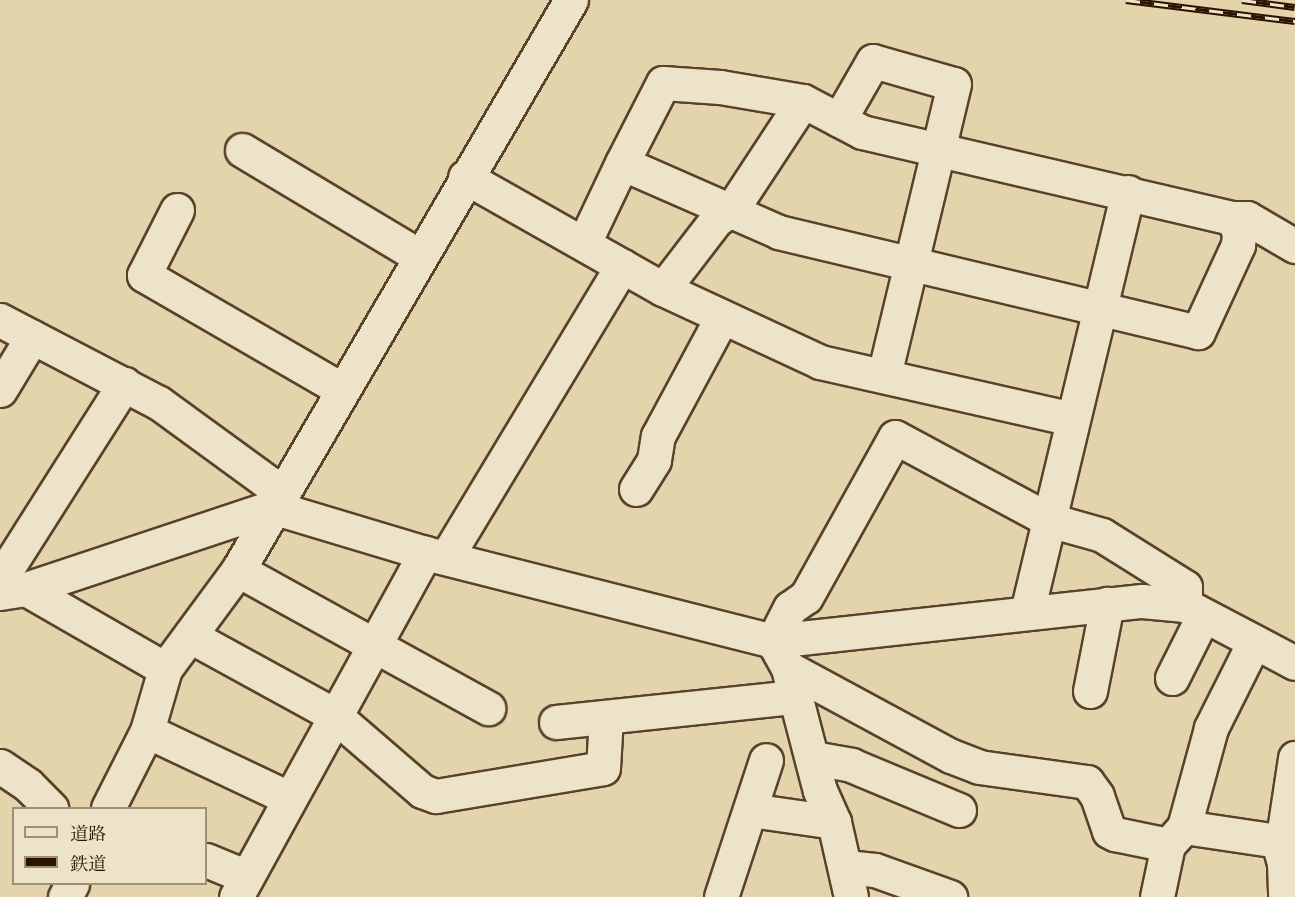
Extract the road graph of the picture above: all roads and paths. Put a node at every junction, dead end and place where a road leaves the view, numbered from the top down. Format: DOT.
graph roads {
  1 [pos="571,0"];
  2 [pos="803,101"];
  3 [pos="839,120"];
  4 [pos="242,150"];
  5 [pos="936,150"];
  6 [pos="622,164"];
  7 [pos="465,177"];
  8 [pos="1128,192"];
  9 [pos="732,209"];
  10 [pos="177,210"];
  11 [pos="1232,218"];
  12 [pos="584,243"];
  13 [pos="1295,246"];
  14 [pos="419,256"];
  15 [pos="908,263"];
  16 [pos="622,266"];
  17 [pos="663,289"];
  18 [pos="1100,307"];
  19 [pos="721,319"];
  20 [pos="0,320"];
  21 [pos="32,337"];
  22 [pos="884,376"];
  23 [pos="124,384"];
  24 [pos="341,389"];
  25 [pos="0,390"];
  26 [pos="1073,419"];
  27 [pos="636,489"];
  28 [pos="277,500"];
  29 [pos="1049,520"];
  30 [pos="436,555"];
  31 [pos="238,570"];
  32 [pos="8,590"];
  33 [pos="1107,604"];
  34 [pos="1194,611"];
  35 [pos="1027,612"];
  36 [pos="190,636"];
  37 [pos="1254,642"];
  38 [pos="372,643"];
  39 [pos="1295,663"];
  40 [pos="165,669"];
  41 [pos="786,669"];
  42 [pos="1172,678"];
  43 [pos="1090,690"];
  44 [pos="488,708"];
  45 [pos="334,715"];
  46 [pos="606,718"];
  47 [pos="556,722"];
  48 [pos="147,731"];
  49 [pos="951,756"];
  50 [pos="813,758"];
  51 [pos="1295,758"];
  52 [pos="766,760"];
  53 [pos="0,766"];
  54 [pos="289,798"];
  55 [pos="50,807"];
  56 [pos="109,807"];
  57 [pos="750,810"];
  58 [pos="834,822"];
  59 [pos="1176,836"];
  60 [pos="1286,856"];
  61 [pos="207,861"];
  62 [pos="848,882"];
  63 [pos="242,887"];
  64 [pos="729,895"];
  65 [pos="950,897"];
  66 [pos="1157,897"];
  67 [pos="1285,897"];
  1 -- 7 [label="street"];
  2 -- 3 [label="street"];
  2 -- 6 [label="street"];
  2 -- 9 [label="street"];
  3 -- 5 [label="street"];
  3 -- 5 [label="street"];
  4 -- 14 [label="street"];
  5 -- 8 [label="street"];
  5 -- 15 [label="street"];
  6 -- 9 [label="street"];
  6 -- 12 [label="street"];
  7 -- 12 [label="street"];
  7 -- 14 [label="street"];
  8 -- 11 [label="street"];
  8 -- 18 [label="street"];
  9 -- 15 [label="street"];
  9 -- 17 [label="street"];
  10 -- 24 [label="street"];
  11 -- 13 [label="street"];
  11 -- 18 [label="street"];
  12 -- 16 [label="street"];
  14 -- 24 [label="street"];
  15 -- 18 [label="street"];
  15 -- 22 [label="street"];
  16 -- 17 [label="street"];
  16 -- 30 [label="street"];
  17 -- 19 [label="street"];
  18 -- 26 [label="street"];
  19 -- 22 [label="street"];
  19 -- 27 [label="street"];
  20 -- 21 [label="street"];
  21 -- 23 [label="street"];
  21 -- 25 [label="street"];
  22 -- 26 [label="street"];
  23 -- 28 [label="street"];
  23 -- 32 [label="street"];
  24 -- 28 [label="street"];
  26 -- 29 [label="street"];
  28 -- 30 [label="street"];
  28 -- 31 [label="street"];
  28 -- 32 [label="street"];
  29 -- 34 [label="street"];
  29 -- 35 [label="street"];
  29 -- 41 [label="street"];
  30 -- 38 [label="street"];
  30 -- 41 [label="street"];
  31 -- 36 [label="street"];
  31 -- 38 [label="street"];
  32 -- 40 [label="street"];
  33 -- 34 [label="street"];
  33 -- 35 [label="street"];
  33 -- 43 [label="street"];
  34 -- 37 [label="street"];
  34 -- 42 [label="street"];
  35 -- 41 [label="street"];
  36 -- 40 [label="street"];
  36 -- 45 [label="street"];
  37 -- 39 [label="street"];
  37 -- 59 [label="street"];
  38 -- 44 [label="street"];
  38 -- 45 [label="street"];
  40 -- 48 [label="street"];
  41 -- 46 [label="street"];
  41 -- 49 [label="street"];
  41 -- 50 [label="street"];
  45 -- 46 [label="street"];
  45 -- 54 [label="street"];
  46 -- 47 [label="street"];
  48 -- 54 [label="street"];
  48 -- 56 [label="street"];
  49 -- 50 [label="street"];
  49 -- 59 [label="street"];
  50 -- 58 [label="street"];
  51 -- 60 [label="street"];
  52 -- 57 [label="street"];
  53 -- 55 [label="street"];
  54 -- 63 [label="street"];
  57 -- 58 [label="street"];
  57 -- 64 [label="street"];
  58 -- 62 [label="street"];
  59 -- 60 [label="street"];
  59 -- 66 [label="street"];
  60 -- 67 [label="street"];
  61 -- 63 [label="street"];
  62 -- 65 [label="street"];
}
